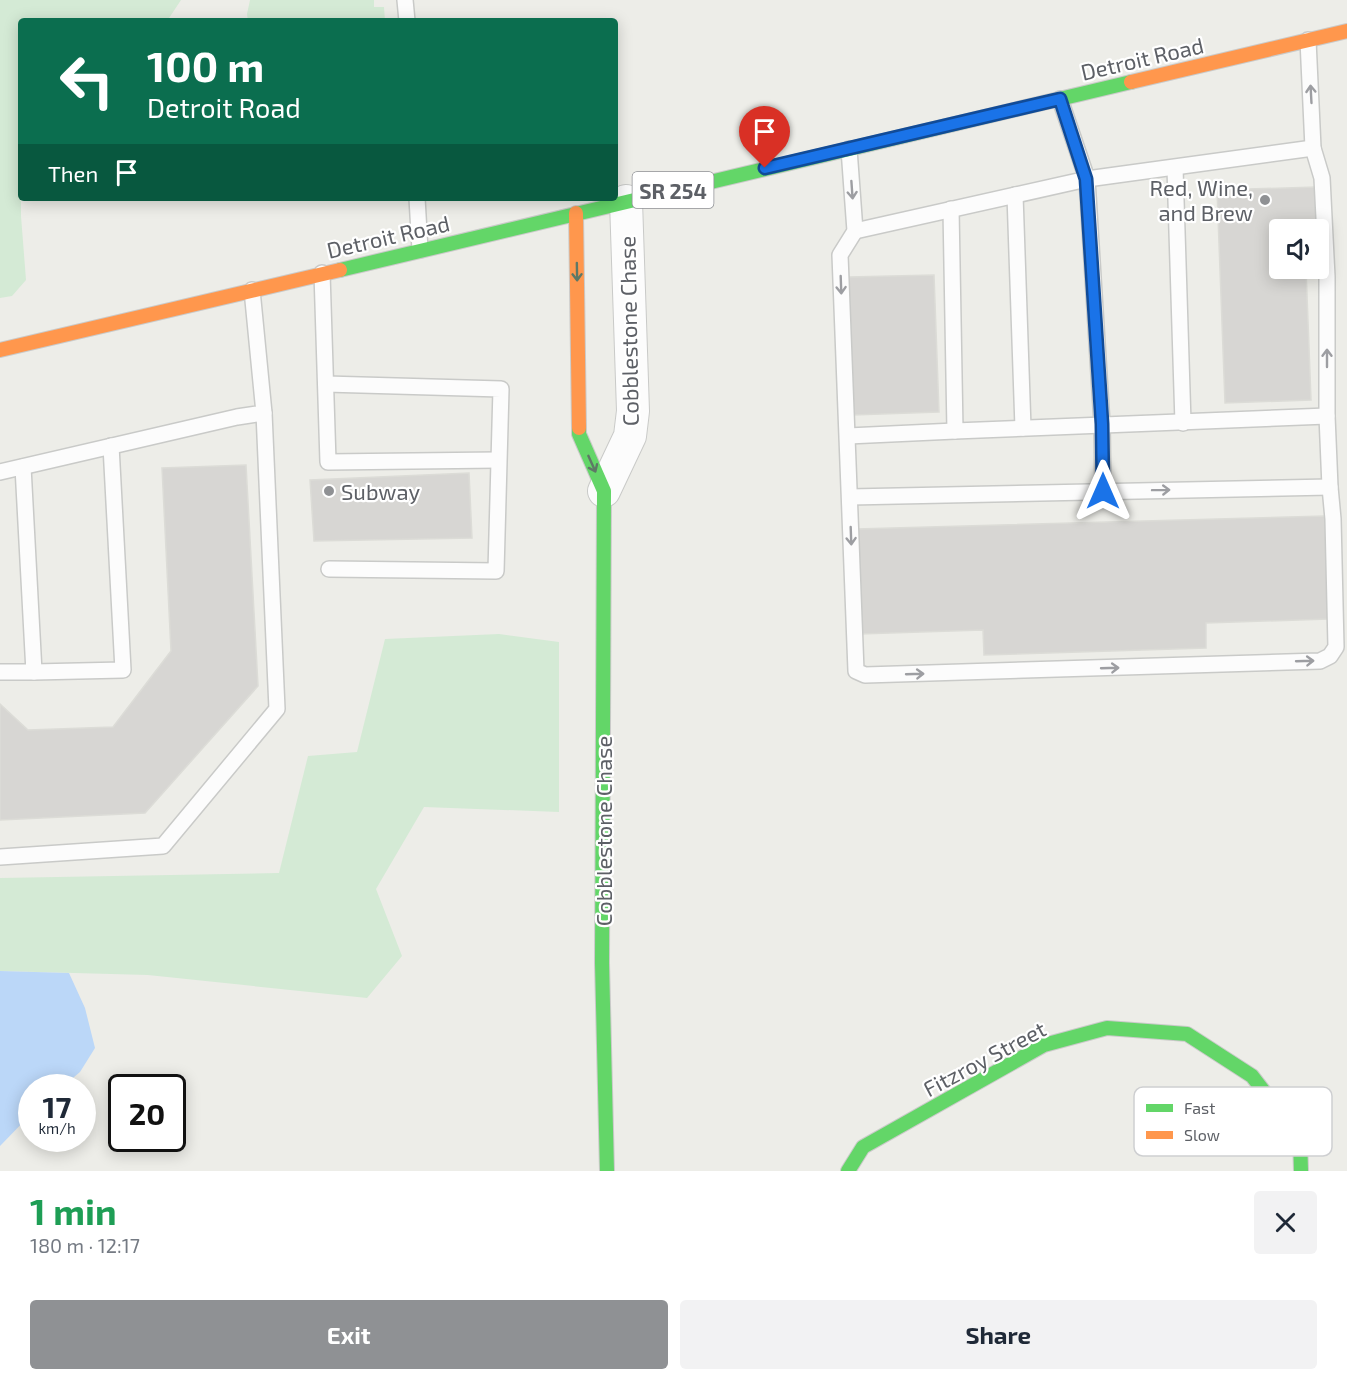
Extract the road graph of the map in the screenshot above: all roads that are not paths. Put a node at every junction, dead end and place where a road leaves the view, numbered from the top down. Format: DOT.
graph roads {
  1 [pos="405,0"];
  2 [pos="407,18"];
  3 [pos="1347,31"];
  4 [pos="1308,40"];
  5 [pos="1060,99"];
  6 [pos="1313,148"];
  7 [pos="849,149"];
  8 [pos="1175,168"];
  9 [pos="1086,179"];
  10 [pos="1015,195"];
  11 [pos="417,201"];
  12 [pos="626,201"];
  13 [pos="951,209"];
  14 [pos="576,213"];
  15 [pos="855,231"];
  16 [pos="420,250"];
  17 [pos="322,273"];
  18 [pos="252,290"];
  19 [pos="0,350"];
  20 [pos="326,384"];
  21 [pos="264,413"];
  22 [pos="1328,416"];
  23 [pos="1183,423"];
  24 [pos="1102,424"];
  25 [pos="1023,428"];
  26 [pos="955,431"];
  27 [pos="848,436"];
  28 [pos="111,446"];
  29 [pos="498,460"];
  30 [pos="23,467"];
  31 [pos="0,472"];
  32 [pos="1330,487"];
  33 [pos="604,490"];
  34 [pos="1103,491"];
  35 [pos="850,497"];
  36 [pos="329,569"];
  37 [pos="0,672"];
  38 [pos="34,672"];
  39 [pos="0,856"];
  40 [pos="1261,1087"];
  41 [pos="607,1171"];
  42 [pos="848,1171"];
  1 -- 2 [label="lane"];
  3 -- 4 [label="street, Detroit Road / SR 254"];
  4 -- 5 [label="street, Detroit Road / SR 254"];
  6 -- 4 [label="lane, one-way"];
  5 -- 7 [label="street, Detroit Road / SR 254"];
  5 -- 9 [label="lane"];
  6 -- 8 [label="lane"];
  22 -- 6 [label="lane, one-way"];
  7 -- 12 [label="street, Detroit Road / SR 254"];
  7 -- 15 [label="lane, one-way"];
  8 -- 9 [label="lane"];
  8 -- 23 [label="lane"];
  9 -- 10 [label="lane"];
  9 -- 24 [label="lane"];
  10 -- 13 [label="lane"];
  10 -- 25 [label="lane"];
  11 -- 16 [label="lane"];
  12 -- 14 [label="street, Detroit Road / SR 254"];
  12 -- 33 [label="street, Cobblestone Chase"];
  13 -- 15 [label="lane"];
  13 -- 26 [label="lane"];
  14 -- 16 [label="street, Detroit Road / SR 254"];
  14 -- 33 [label="street, Cobblestone Chase, one-way"];
  15 -- 27 [label="lane, one-way"];
  16 -- 17 [label="street, Detroit Road / SR 254"];
  17 -- 18 [label="street, Detroit Road / SR 254"];
  17 -- 20 [label="lane"];
  18 -- 19 [label="street, Detroit Road / SR 254"];
  18 -- 21 [label="lane"];
  20 -- 29 [label="lane"];
  20 -- 29 [label="lane"];
  21 -- 28 [label="lane"];
  21 -- 39 [label="lane"];
  22 -- 23 [label="lane"];
  22 -- 32 [label="lane"];
  23 -- 24 [label="lane"];
  24 -- 25 [label="lane"];
  24 -- 34 [label="lane"];
  25 -- 26 [label="lane"];
  26 -- 27 [label="lane"];
  27 -- 35 [label="lane"];
  28 -- 30 [label="lane"];
  28 -- 38 [label="lane"];
  29 -- 36 [label="lane"];
  30 -- 31 [label="lane"];
  30 -- 38 [label="lane"];
  34 -- 32 [label="lane, one-way"];
  35 -- 32 [label="lane, one-way"];
  33 -- 41 [label="street, Cobblestone Chase"];
  34 -- 35 [label="lane"];
  37 -- 38 [label="lane"];
  40 -- 42 [label="street, Fitzroy Street"];
}
